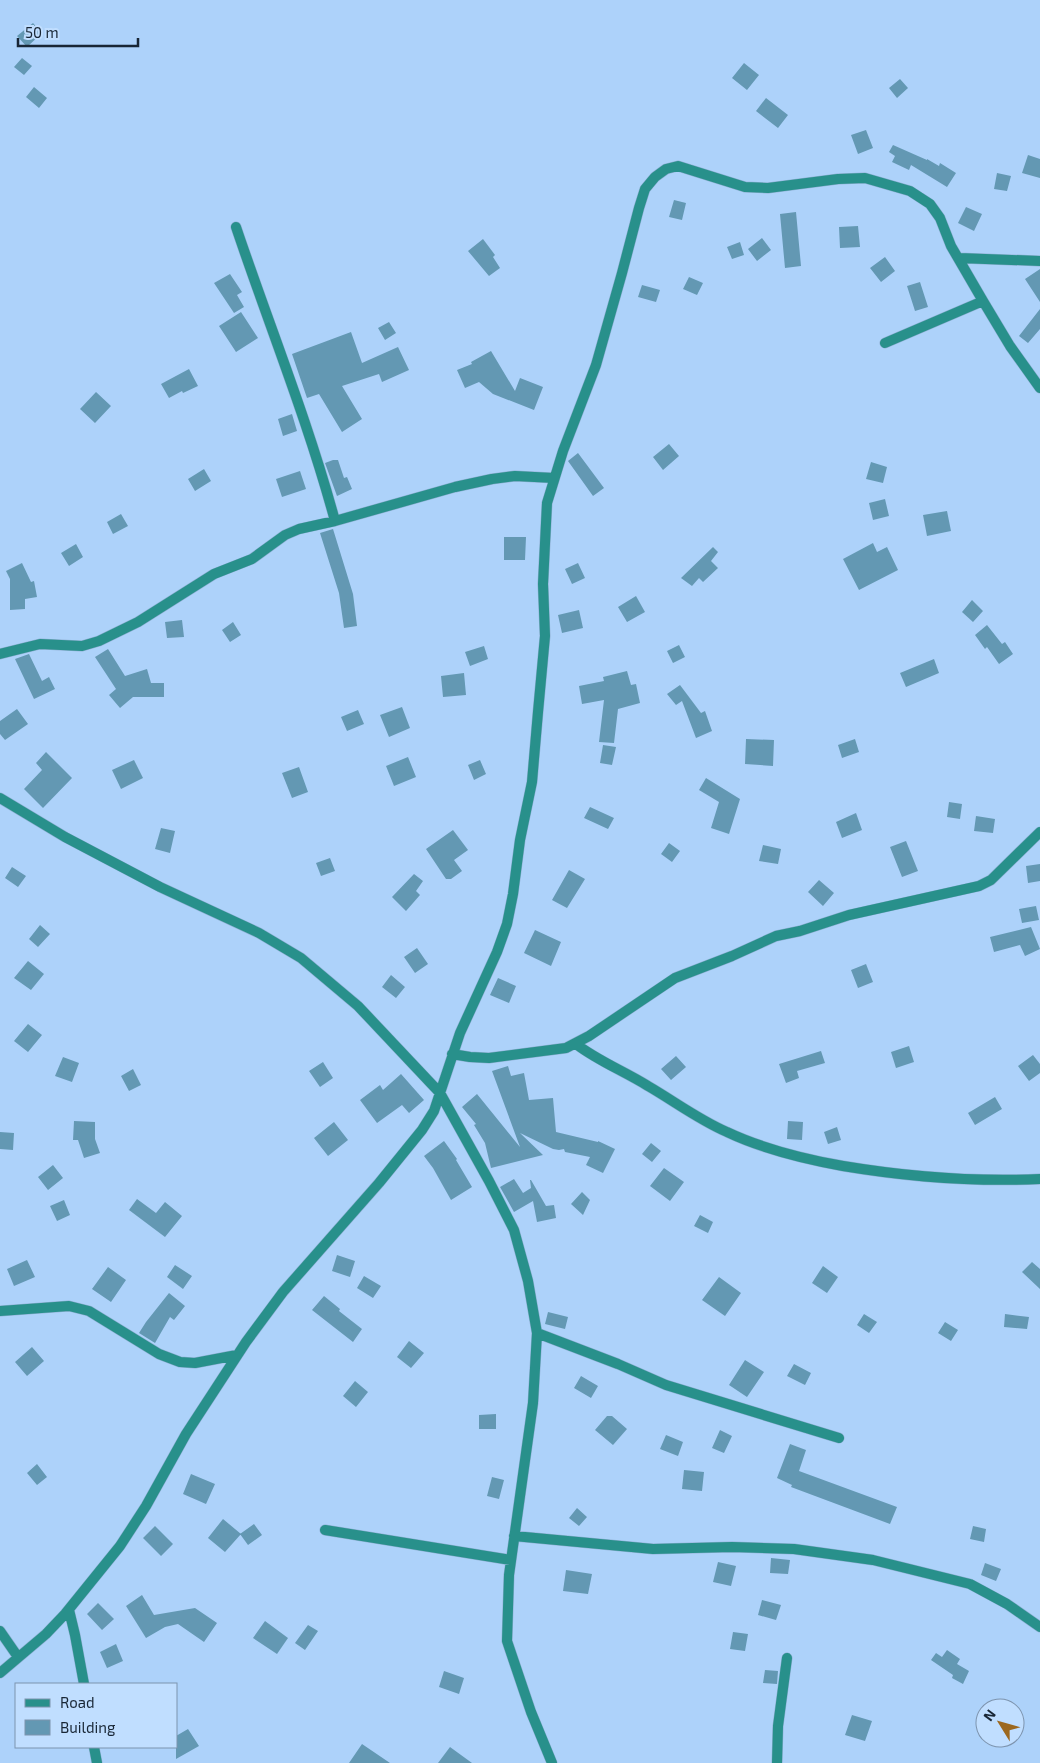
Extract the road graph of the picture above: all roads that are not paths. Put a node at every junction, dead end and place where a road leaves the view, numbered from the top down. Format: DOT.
graph roads {
  1 [pos="236,227"];
  2 [pos="959,258"];
  3 [pos="1040,262"];
  4 [pos="984,301"];
  5 [pos="885,343"];
  6 [pos="1040,388"];
  7 [pos="554,478"];
  8 [pos="336,521"];
  9 [pos="0,654"];
  10 [pos="0,798"];
  11 [pos="1040,832"];
  12 [pos="576,1044"];
  13 [pos="452,1054"];
  14 [pos="440,1093"];
  15 [pos="1040,1179"];
  16 [pos="0,1311"];
  17 [pos="537,1333"];
  18 [pos="237,1354"];
  19 [pos="839,1438"];
  20 [pos="325,1530"];
  21 [pos="514,1536"];
  22 [pos="511,1560"];
  23 [pos="68,1610"];
  24 [pos="1040,1626"];
  25 [pos="0,1631"];
  26 [pos="18,1657"];
  27 [pos="787,1658"];
  28 [pos="0,1673"];
  29 [pos="84,1683"];
  30 [pos="94,1748"];
  31 [pos="97,1763"];
  32 [pos="552,1763"];
  33 [pos="777,1763"];
  1 -- 8 [label="street"];
  2 -- 3 [label="street"];
  2 -- 4 [label="street"];
  2 -- 7 [label="street"];
  4 -- 5 [label="street"];
  4 -- 6 [label="street"];
  7 -- 8 [label="street"];
  7 -- 13 [label="street"];
  8 -- 9 [label="street"];
  10 -- 14 [label="street"];
  11 -- 12 [label="street"];
  12 -- 13 [label="street"];
  12 -- 15 [label="street"];
  13 -- 14 [label="street"];
  14 -- 17 [label="street"];
  14 -- 18 [label="street"];
  16 -- 18 [label="street"];
  17 -- 19 [label="street"];
  17 -- 21 [label="street"];
  18 -- 23 [label="street"];
  20 -- 22 [label="street"];
  21 -- 22 [label="street"];
  21 -- 24 [label="street"];
  22 -- 32 [label="street"];
  23 -- 26 [label="street"];
  23 -- 29 [label="street"];
  25 -- 26 [label="street"];
  26 -- 28 [label="street"];
  27 -- 33 [label="street"];
  30 -- 31 [label="street"];
}
